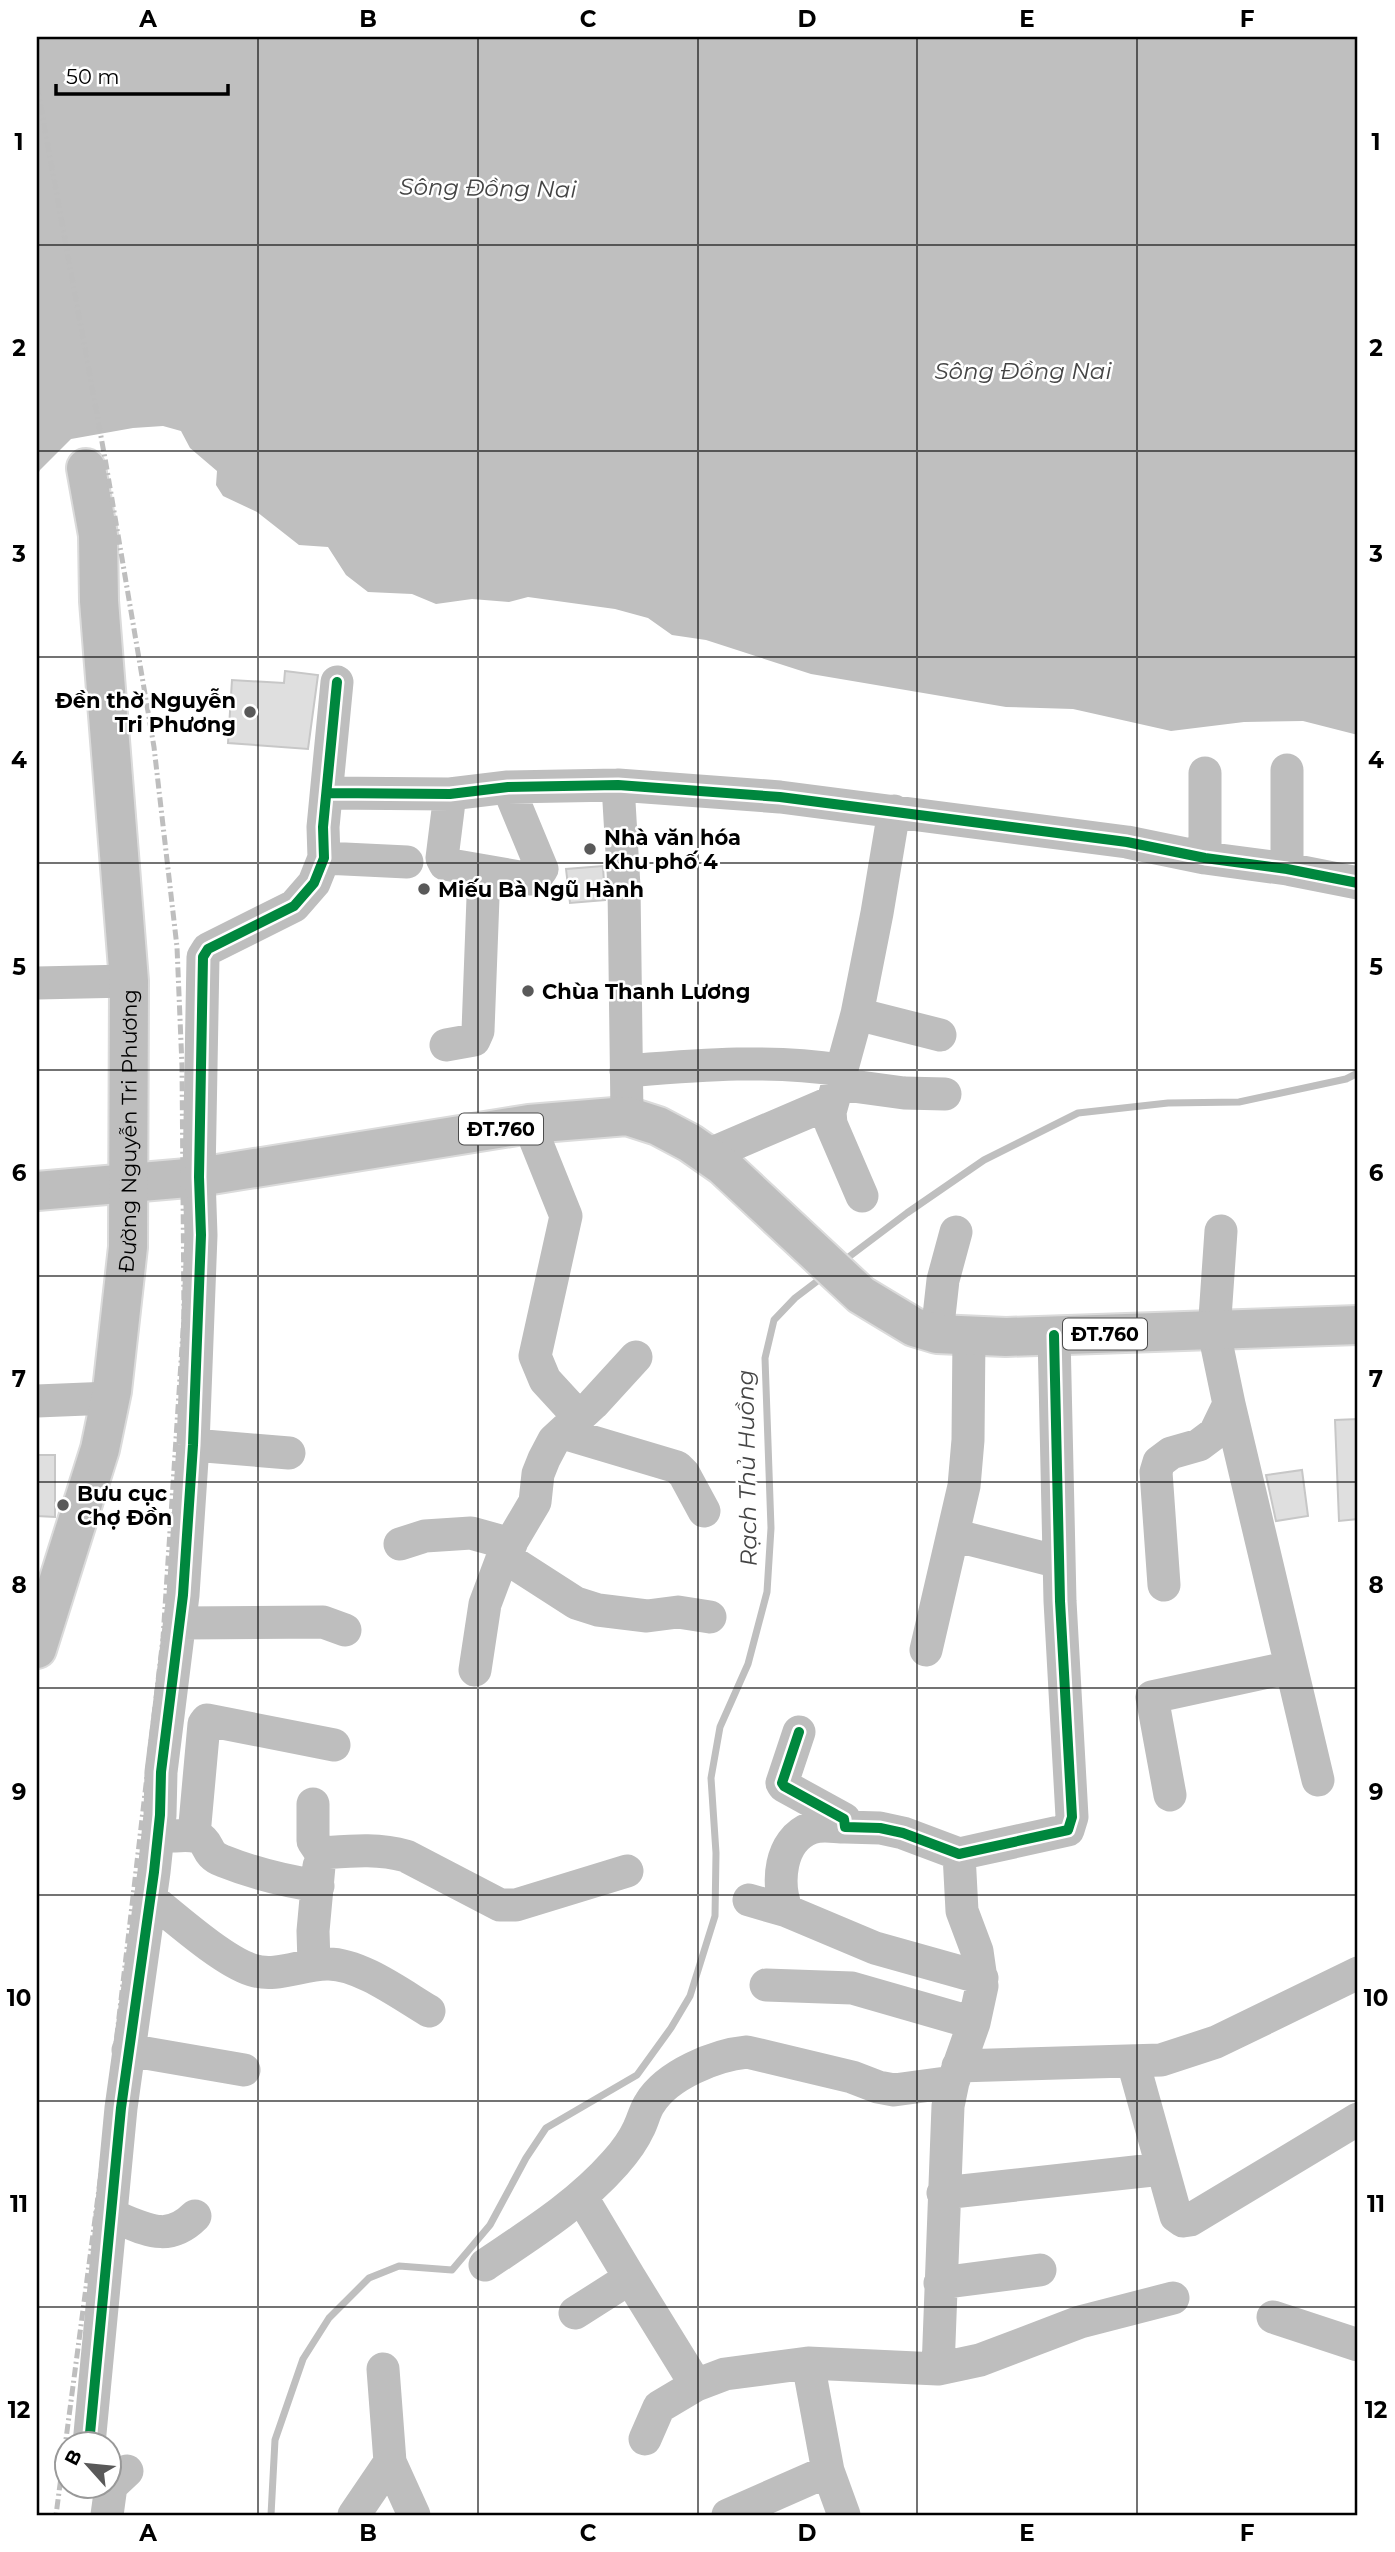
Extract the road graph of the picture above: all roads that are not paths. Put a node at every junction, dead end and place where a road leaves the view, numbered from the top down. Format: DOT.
graph roads {
  1 [pos="80,469"];
  2 [pos="337,682"];
  3 [pos="1287,771"];
  4 [pos="1205,773"];
  5 [pos="618,785"];
  6 [pos="508,787"];
  7 [pos="327,793"];
  8 [pos="450,794"];
  9 [pos="894,811"];
  10 [pos="324,858"];
  11 [pos="1205,858"];
  12 [pos="407,862"];
  13 [pos="1287,869"];
  14 [pos="484,871"];
  15 [pos="1358,883"];
  16 [pos="130,981"];
  17 [pos="37,983"];
  18 [pos="857,1014"];
  19 [pos="940,1035"];
  20 [pos="446,1045"];
  21 [pos="626,1071"];
  22 [pos="837,1085"];
  23 [pos="945,1094"];
  24 [pos="627,1115"];
  25 [pos="530,1124"];
  26 [pos="708,1155"];
  27 [pos="199,1177"];
  28 [pos="129,1183"];
  29 [pos="37,1191"];
  30 [pos="862,1196"];
  31 [pos="956,1231"];
  32 [pos="1221,1231"];
  33 [pos="1358,1325"];
  34 [pos="1214,1332"];
  35 [pos="953,1335"];
  36 [pos="1054,1335"];
  37 [pos="636,1357"];
  38 [pos="110,1398"];
  39 [pos="37,1401"];
  40 [pos="1229,1404"];
  41 [pos="571,1425"];
  42 [pos="193,1445"];
  43 [pos="289,1453"];
  44 [pos="704,1511"];
  45 [pos="953,1535"];
  46 [pos="400,1544"];
  47 [pos="507,1550"];
  48 [pos="1059,1562"];
  49 [pos="1164,1585"];
  50 [pos="710,1618"];
  51 [pos="180,1623"];
  52 [pos="345,1630"];
  53 [pos="37,1649"];
  54 [pos="926,1650"];
  55 [pos="1292,1667"];
  56 [pos="475,1670"];
  57 [pos="799,1732"];
  58 [pos="334,1745"];
  59 [pos="1318,1780"];
  60 [pos="1170,1794"];
  61 [pos="313,1804"];
  62 [pos="845,1827"];
  63 [pos="194,1835"];
  64 [pos="157,1838"];
  65 [pos="321,1853"];
  66 [pos="959,1854"];
  67 [pos="627,1871"];
  68 [pos="318,1886"];
  69 [pos="150,1898"];
  70 [pos="749,1900"];
  71 [pos="787,1911"];
  72 [pos="314,1964"];
  73 [pos="1358,1973"];
  74 [pos="982,1978"];
  75 [pos="766,1985"];
  76 [pos="429,2011"];
  77 [pos="974,2022"];
  78 [pos="128,2050"];
  79 [pos="1133,2062"];
  80 [pos="244,2070"];
  81 [pos="956,2074"];
  82 [pos="1358,2119"];
  83 [pos="1162,2169"];
  84 [pos="943,2193"];
  85 [pos="581,2196"];
  86 [pos="110,2215"];
  87 [pos="195,2216"];
  88 [pos="485,2265"];
  89 [pos="1040,2270"];
  90 [pos="630,2278"];
  91 [pos="940,2283"];
  92 [pos="1173,2298"];
  93 [pos="575,2313"];
  94 [pos="1273,2317"];
  95 [pos="1358,2345"];
  96 [pos="808,2363"];
  97 [pos="937,2369"];
  98 [pos="383,2370"];
  99 [pos="696,2385"];
  100 [pos="90,2430"];
  101 [pos="645,2439"];
  102 [pos="390,2462"];
  103 [pos="828,2470"];
  104 [pos="354,2515"];
  105 [pos="414,2515"];
  106 [pos="728,2515"];
  107 [pos="844,2515"];
  1 -- 16 [label="main road, Đường Nguyễn Tri Phương"];
  2 -- 7 [label="street"];
  3 -- 13 [label="street"];
  4 -- 11 [label="street"];
  5 -- 6 [label="street"];
  5 -- 9 [label="street"];
  5 -- 21 [label="street"];
  6 -- 8 [label="street"];
  6 -- 14 [label="street"];
  7 -- 8 [label="street"];
  7 -- 10 [label="street"];
  8 -- 14 [label="street"];
  9 -- 11 [label="street"];
  9 -- 18 [label="street"];
  10 -- 12 [label="street"];
  10 -- 27 [label="street"];
  11 -- 13 [label="street"];
  13 -- 15 [label="street"];
  14 -- 20 [label="street"];
  16 -- 17 [label="street"];
  16 -- 28 [label="main road, Đường Nguyễn Tri Phương"];
  18 -- 19 [label="street"];
  18 -- 22 [label="street"];
  21 -- 22 [label="street"];
  21 -- 24 [label="street"];
  22 -- 23 [label="street"];
  22 -- 26 [label="street"];
  22 -- 30 [label="street"];
  24 -- 25 [label="main road, ĐT.760"];
  24 -- 26 [label="main road, ĐT.760"];
  25 -- 27 [label="main road, ĐT.760"];
  25 -- 41 [label="street"];
  26 -- 35 [label="main road, ĐT.760"];
  27 -- 28 [label="main road, ĐT.760"];
  27 -- 42 [label="street"];
  28 -- 29 [label="main road, ĐT.760"];
  28 -- 38 [label="main road, Đường Nguyễn Tri Phương"];
  31 -- 35 [label="street"];
  32 -- 34 [label="street"];
  33 -- 34 [label="main road, ĐT.760"];
  34 -- 36 [label="main road, ĐT.760"];
  34 -- 40 [label="street"];
  35 -- 36 [label="main road, ĐT.760"];
  35 -- 45 [label="street"];
  36 -- 48 [label="street"];
  37 -- 41 [label="street"];
  38 -- 39 [label="street"];
  38 -- 53 [label="main road, Đường Nguyễn Tri Phương"];
  40 -- 49 [label="street"];
  40 -- 55 [label="street"];
  41 -- 44 [label="street"];
  41 -- 47 [label="street"];
  42 -- 43 [label="street"];
  42 -- 51 [label="street"];
  45 -- 48 [label="street"];
  45 -- 54 [label="street"];
  46 -- 47 [label="street"];
  47 -- 50 [label="street"];
  47 -- 56 [label="street"];
  48 -- 66 [label="street"];
  51 -- 52 [label="street"];
  51 -- 64 [label="street"];
  55 -- 59 [label="street"];
  55 -- 60 [label="street"];
  57 -- 62 [label="street"];
  58 -- 63 [label="street"];
  61 -- 65 [label="street"];
  62 -- 66 [label="street"];
  62 -- 71 [label="street"];
  63 -- 64 [label="street"];
  63 -- 68 [label="street"];
  64 -- 69 [label="street"];
  65 -- 67 [label="street"];
  65 -- 68 [label="street"];
  66 -- 74 [label="street"];
  68 -- 72 [label="street"];
  69 -- 72 [label="street"];
  69 -- 78 [label="street"];
  70 -- 71 [label="street"];
  71 -- 74 [label="street"];
  72 -- 76 [label="street"];
  73 -- 79 [label="street"];
  74 -- 77 [label="street"];
  75 -- 77 [label="street"];
  77 -- 81 [label="street"];
  78 -- 80 [label="street"];
  78 -- 86 [label="street"];
  79 -- 81 [label="street"];
  79 -- 83 [label="street"];
  81 -- 84 [label="street"];
  81 -- 85 [label="street"];
  82 -- 83 [label="street"];
  83 -- 84 [label="street"];
  84 -- 91 [label="street"];
  85 -- 88 [label="street"];
  85 -- 90 [label="street"];
  86 -- 87 [label="street"];
  86 -- 100 [label="street"];
  89 -- 91 [label="street"];
  90 -- 93 [label="street"];
  90 -- 99 [label="street"];
  91 -- 97 [label="street"];
  92 -- 97 [label="street"];
  94 -- 95 [label="street"];
  96 -- 97 [label="street"];
  96 -- 99 [label="street"];
  96 -- 103 [label="street"];
  98 -- 102 [label="street"];
  99 -- 101 [label="street"];
  102 -- 104 [label="street"];
  102 -- 105 [label="street"];
  103 -- 106 [label="street"];
  103 -- 107 [label="street"];
}
